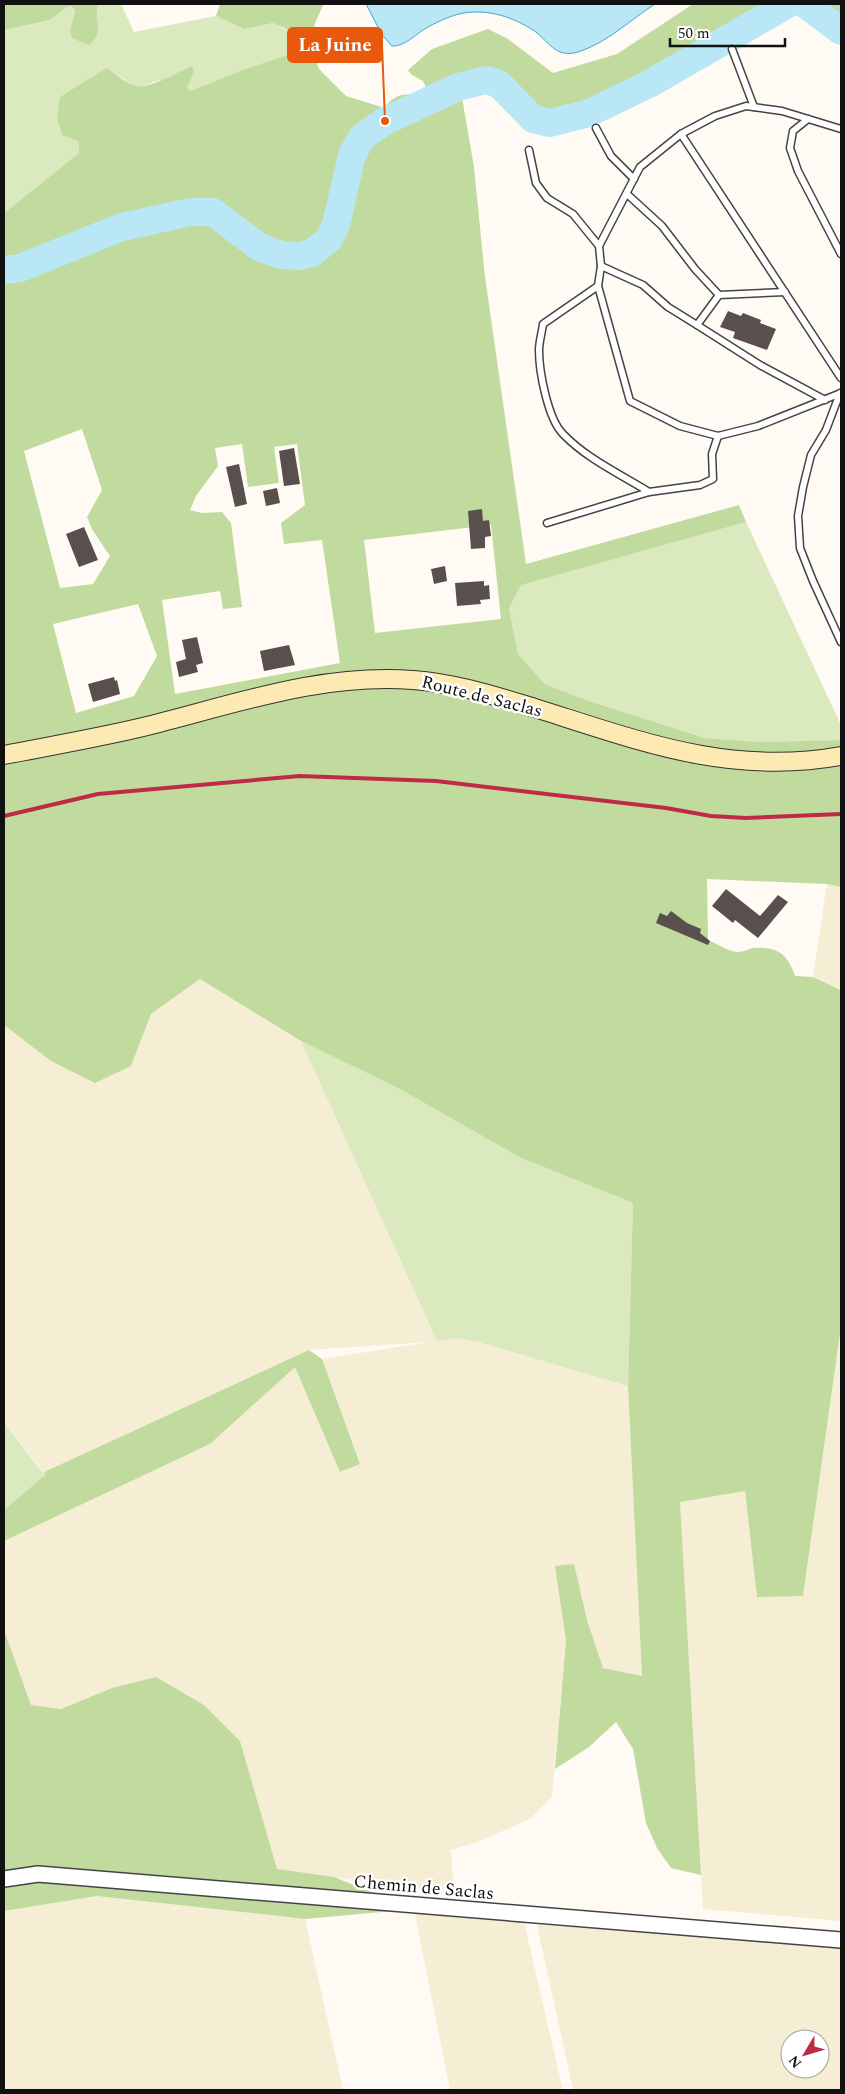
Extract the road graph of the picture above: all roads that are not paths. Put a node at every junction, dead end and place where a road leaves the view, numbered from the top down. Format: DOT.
graph roads {
  1 [pos="732,49"];
  2 [pos="754,107"];
  3 [pos="808,119"];
  4 [pos="596,128"];
  5 [pos="841,129"];
  6 [pos="681,134"];
  7 [pos="529,150"];
  8 [pos="634,180"];
  9 [pos="627,194"];
  10 [pos="599,246"];
  11 [pos="841,254"];
  12 [pos="601,266"];
  13 [pos="598,286"];
  14 [pos="785,292"];
  15 [pos="719,295"];
  16 [pos="697,326"];
  17 [pos="841,378"];
  18 [pos="841,394"];
  19 [pos="824,400"];
  20 [pos="718,436"];
  21 [pos="649,492"];
  22 [pos="548,523"];
  23 [pos="841,642"];
  24 [pos="4,754"];
  25 [pos="841,756"];
  26 [pos="4,1879"];
  27 [pos="841,1940"];
  1 -- 2 [label="lane"];
  2 -- 3 [label="lane"];
  2 -- 6 [label="lane"];
  3 -- 5 [label="lane"];
  3 -- 11 [label="lane"];
  4 -- 8 [label="lane"];
  6 -- 8 [label="lane"];
  6 -- 14 [label="lane"];
  7 -- 10 [label="lane"];
  8 -- 9 [label="lane"];
  9 -- 10 [label="lane"];
  9 -- 15 [label="lane"];
  10 -- 12 [label="lane"];
  12 -- 13 [label="lane"];
  12 -- 16 [label="lane"];
  13 -- 20 [label="lane"];
  13 -- 21 [label="lane"];
  14 -- 15 [label="lane"];
  14 -- 17 [label="lane"];
  15 -- 16 [label="lane"];
  16 -- 19 [label="lane"];
  18 -- 19 [label="lane"];
  18 -- 23 [label="lane"];
  19 -- 20 [label="lane"];
  20 -- 21 [label="lane"];
  21 -- 22 [label="lane"];
  24 -- 25 [label="main road, Route de Saclas"];
  26 -- 27 [label="street, Chemin de Saclas"];
}
